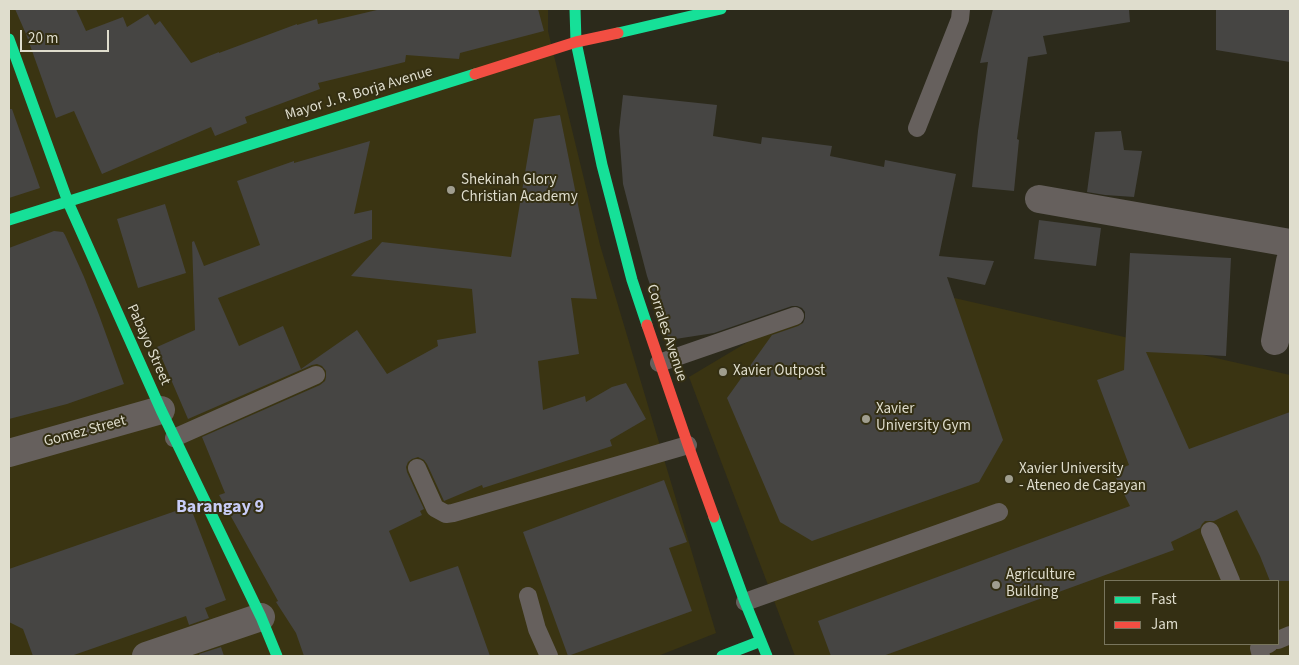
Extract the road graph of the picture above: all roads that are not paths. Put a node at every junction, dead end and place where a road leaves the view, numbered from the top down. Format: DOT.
graph roads {
  1 [pos="576,9"];
  2 [pos="721,9"];
  3 [pos="961,9"];
  4 [pos="9,39"];
  5 [pos="576,42"];
  6 [pos="917,128"];
  7 [pos="1039,199"];
  8 [pos="68,202"];
  9 [pos="9,220"];
  10 [pos="1290,243"];
  11 [pos="1290,261"];
  12 [pos="795,316"];
  13 [pos="1275,341"];
  14 [pos="659,363"];
  15 [pos="316,375"];
  16 [pos="161,410"];
  17 [pos="174,438"];
  18 [pos="688,445"];
  19 [pos="9,452"];
  20 [pos="417,468"];
  21 [pos="999,512"];
  22 [pos="1210,531"];
  23 [pos="1231,580"];
  24 [pos="528,596"];
  25 [pos="745,602"];
  26 [pos="261,617"];
  27 [pos="761,641"];
  28 [pos="146,656"];
  29 [pos="277,656"];
  30 [pos="549,656"];
  31 [pos="722,656"];
  32 [pos="767,656"];
  1 -- 5 [label="street, Corrales Avenue"];
  2 -- 5 [label="street, Mayor J. R. Borja Avenue"];
  3 -- 6 [label="lane"];
  4 -- 8 [label="street, Pabayo Street"];
  5 -- 8 [label="street, Mayor J. R. Borja Avenue"];
  5 -- 14 [label="street, Corrales Avenue"];
  7 -- 10 [label="street"];
  8 -- 9 [label="street, Mayor J. R. Borja Avenue"];
  8 -- 16 [label="street, Pabayo Street"];
  11 -- 13 [label="street"];
  12 -- 14 [label="lane"];
  14 -- 18 [label="street, Corrales Avenue"];
  15 -- 17 [label="lane"];
  16 -- 17 [label="street, Pabayo Street"];
  16 -- 19 [label="street, Gomez Street"];
  17 -- 26 [label="street, Pabayo Street"];
  18 -- 20 [label="lane"];
  18 -- 25 [label="street, Corrales Avenue"];
  21 -- 25 [label="lane"];
  22 -- 23 [label="lane"];
  24 -- 30 [label="lane"];
  25 -- 27 [label="street, Corrales Avenue"];
  26 -- 28 [label="street"];
  26 -- 29 [label="street, Pabayo Street"];
  27 -- 31 [label="street"];
  27 -- 32 [label="street, Corrales Avenue"];
}
